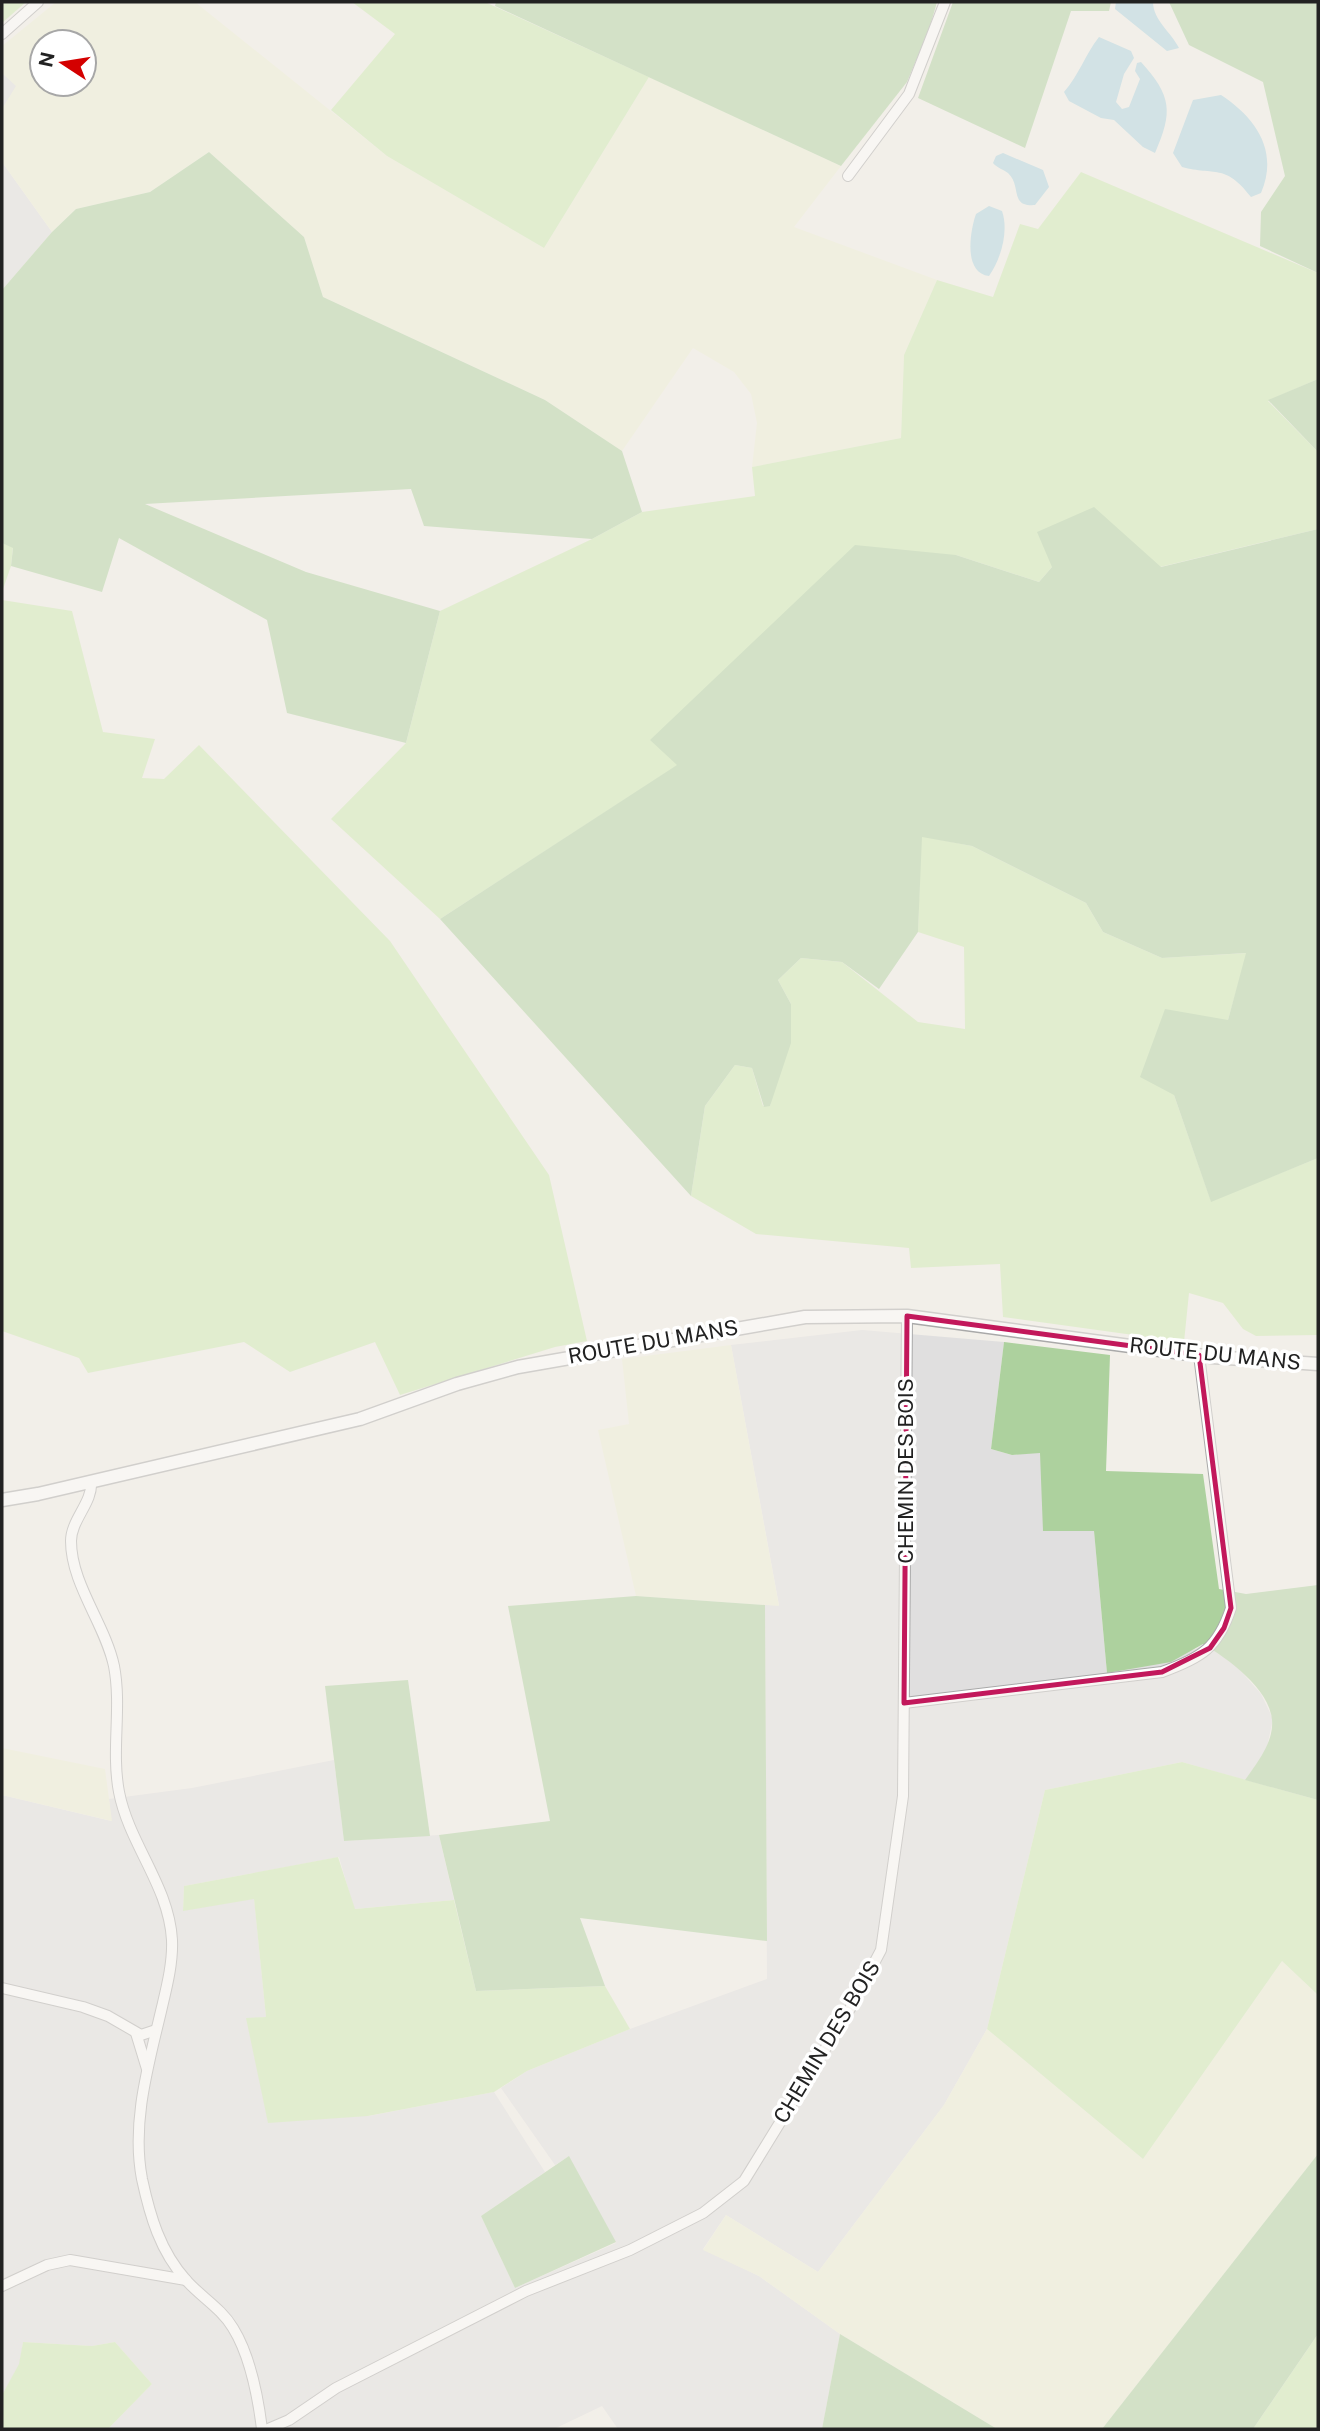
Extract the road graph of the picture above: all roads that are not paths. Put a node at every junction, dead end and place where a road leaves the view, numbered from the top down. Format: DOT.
graph roads {
  1 [pos="38,2"];
  2 [pos="945,2"];
  3 [pos="2,34"];
  4 [pos="848,176"];
  5 [pos="907,1317"];
  6 [pos="1199,1355"];
  7 [pos="1318,1364"];
  8 [pos="91,1482"];
  9 [pos="2,1500"];
  10 [pos="904,1703"];
  11 [pos="2,1988"];
  12 [pos="156,2030"];
  13 [pos="136,2033"];
  14 [pos="147,2071"];
  15 [pos="186,2280"];
  16 [pos="2,2286"];
  17 [pos="262,2429"];
  18 [pos="268,2429"];
  1 -- 3 [label="street"];
  2 -- 4 [label="street"];
  5 -- 6 [label="street, ROUTE DU MANS"];
  5 -- 8 [label="street, ROUTE DU MANS"];
  5 -- 10 [label="street, CHEMIN DES BOIS"];
  6 -- 7 [label="street, ROUTE DU MANS"];
  6 -- 10 [label="street"];
  8 -- 9 [label="street, ROUTE DU MANS"];
  8 -- 12 [label="street"];
  10 -- 18 [label="street, CHEMIN DES BOIS"];
  11 -- 13 [label="street"];
  12 -- 13 [label="street"];
  12 -- 14 [label="street"];
  13 -- 14 [label="street"];
  14 -- 15 [label="street"];
  15 -- 16 [label="street"];
  15 -- 17 [label="street"];
}
